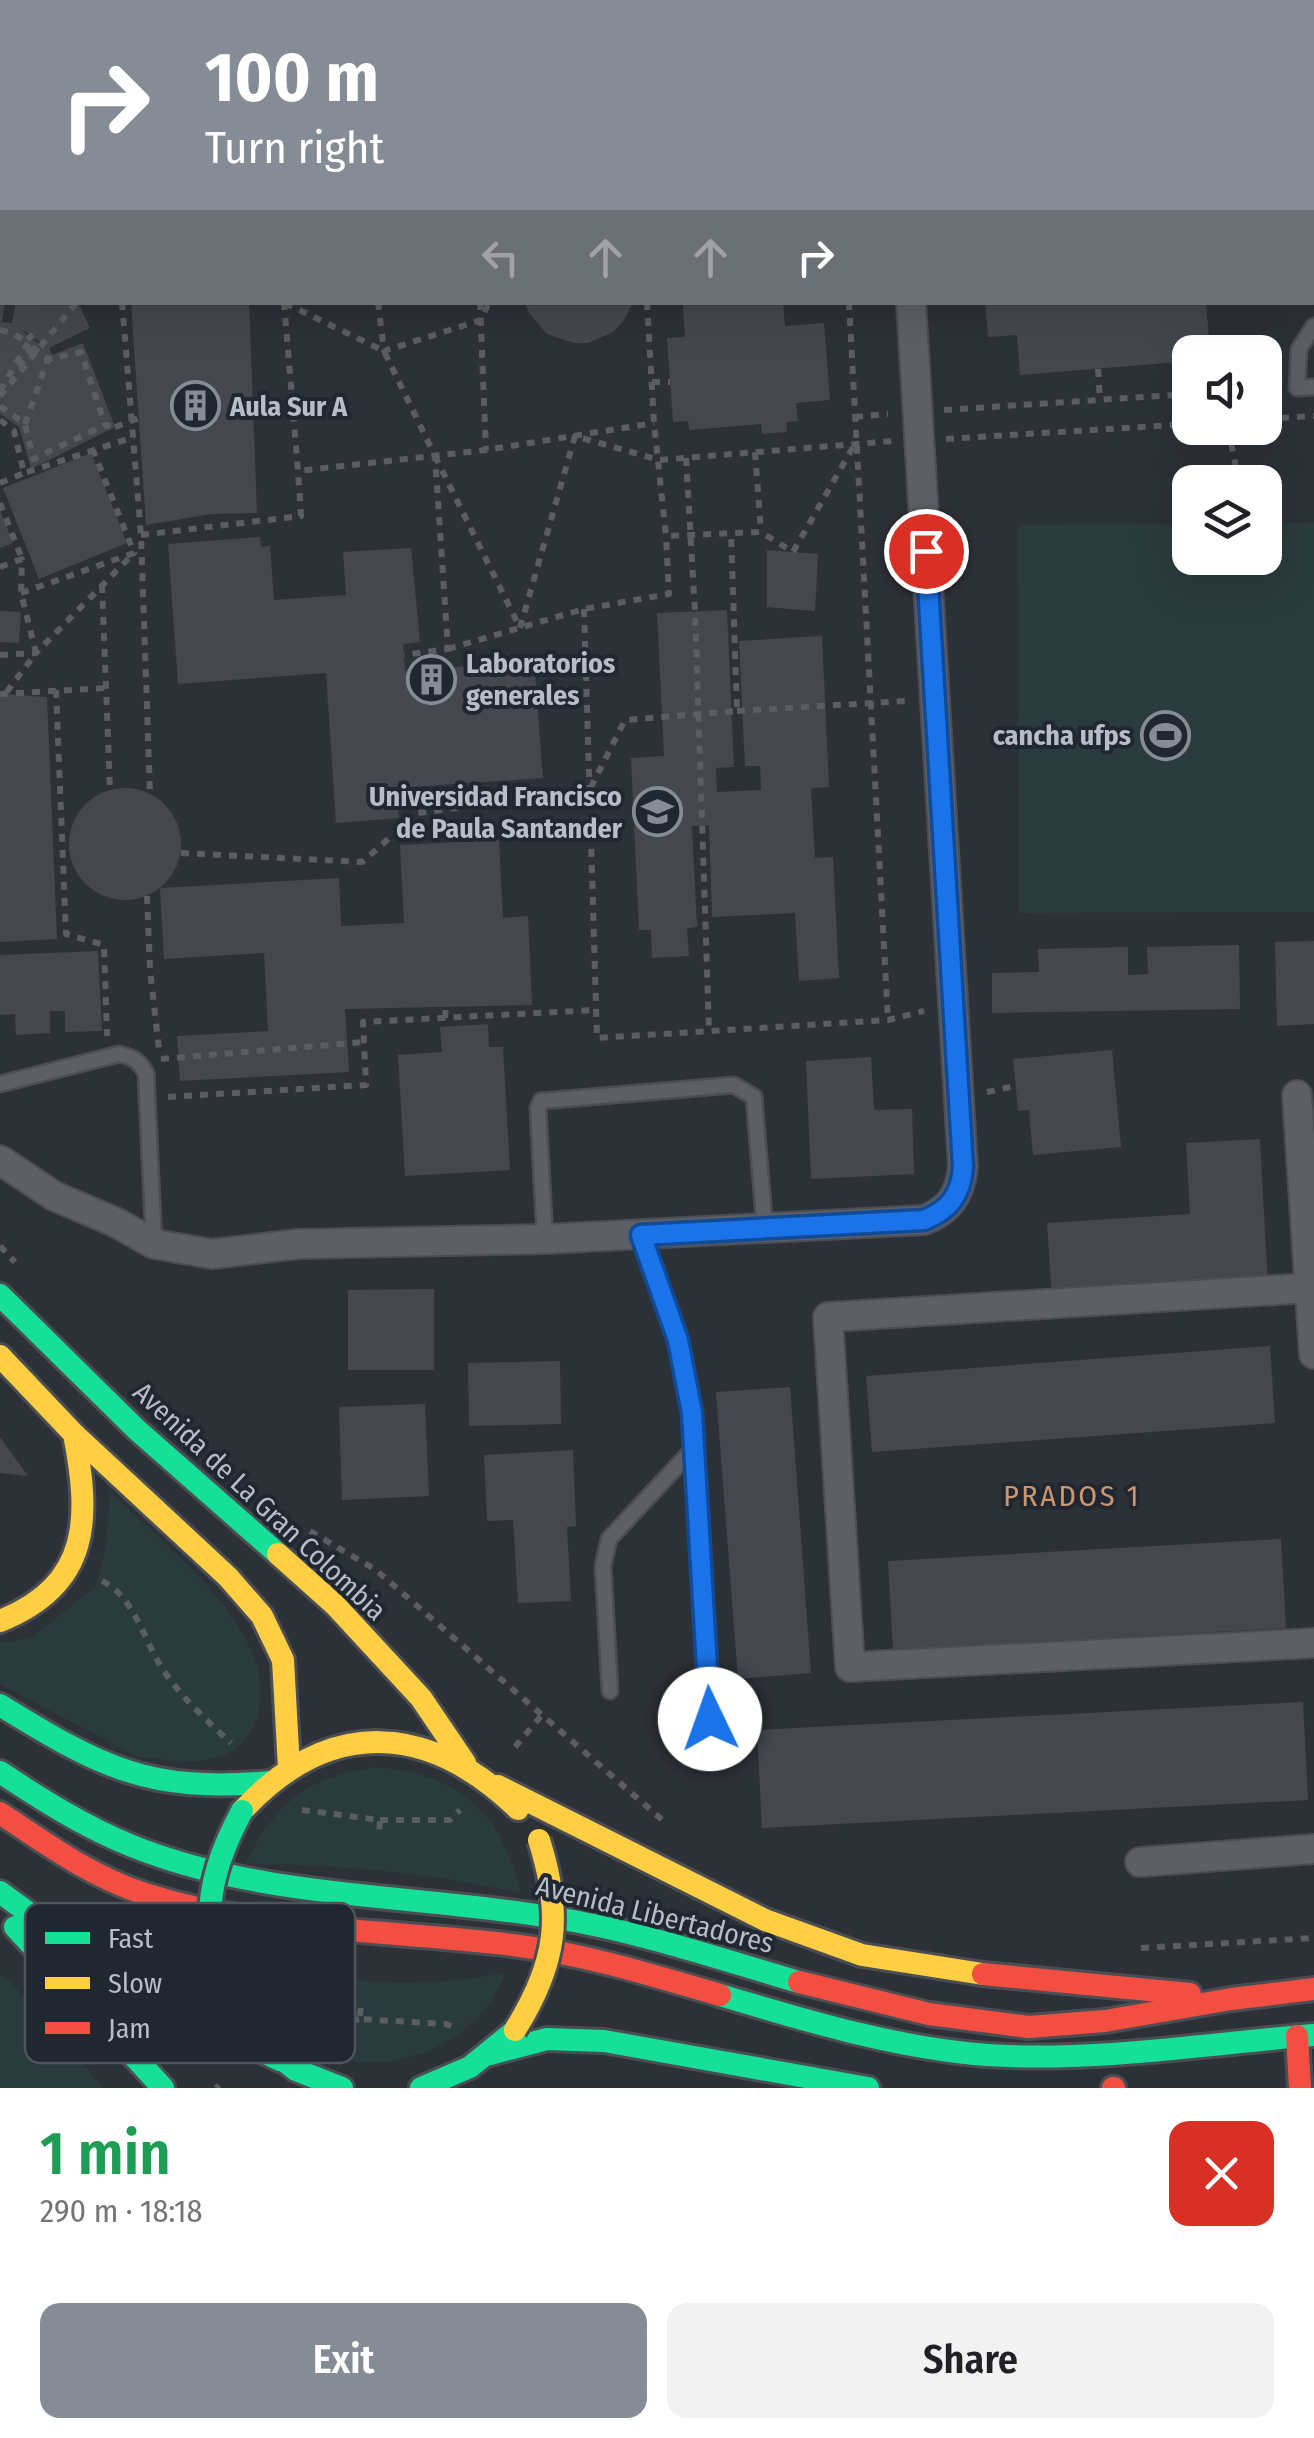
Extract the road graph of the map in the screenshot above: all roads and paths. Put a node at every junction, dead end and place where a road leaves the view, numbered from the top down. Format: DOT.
graph roads {
  1 [pos="74,305"];
  2 [pos="122,305"];
  3 [pos="284,305"];
  4 [pos="288,305"];
  5 [pos="378,305"];
  6 [pos="480,305"];
  7 [pos="488,305"];
  8 [pos="647,305"];
  9 [pos="848,305"];
  10 [pos="910,305"];
  11 [pos="480,320"];
  12 [pos="1314,326"];
  13 [pos="0,330"];
  14 [pos="29,344"];
  15 [pos="384,351"];
  16 [pos="48,360"];
  17 [pos="1098,369"];
  18 [pos="652,382"];
  19 [pos="670,382"];
  20 [pos="1314,386"];
  21 [pos="0,394"];
  22 [pos="1172,395"];
  23 [pos="1100,400"];
  24 [pos="0,406"];
  25 [pos="1314,416"];
  26 [pos="139,418"];
  27 [pos="1282,418"];
  28 [pos="0,420"];
  29 [pos="654,423"];
  30 [pos="24,424"];
  31 [pos="1172,424"];
  32 [pos="105,425"];
  33 [pos="919,426"];
  34 [pos="134,436"];
  35 [pos="575,436"];
  36 [pos="856,442"];
  37 [pos="93,450"];
  38 [pos="486,450"];
  39 [pos="755,451"];
  40 [pos="435,456"];
  41 [pos="686,458"];
  42 [pos="658,460"];
  43 [pos="298,471"];
  44 [pos="24,473"];
  45 [pos="0,484"];
  46 [pos="0,503"];
  47 [pos="761,532"];
  48 [pos="732,534"];
  49 [pos="141,535"];
  50 [pos="692,535"];
  51 [pos="666,536"];
  52 [pos="134,554"];
  53 [pos="22,559"];
  54 [pos="0,567"];
  55 [pos="102,586"];
  56 [pos="21,593"];
  57 [pos="584,609"];
  58 [pos="520,628"];
  59 [pos="448,649"];
  60 [pos="36,653"];
  61 [pos="0,655"];
  62 [pos="404,655"];
  63 [pos="106,688"];
  64 [pos="56,690"];
  65 [pos="3,694"];
  66 [pos="870,704"];
  67 [pos="737,711"];
  68 [pos="698,714"];
  69 [pos="110,790"];
  70 [pos="589,791"];
  71 [pos="150,794"];
  72 [pos="180,853"];
  73 [pos="147,896"];
  74 [pos="446,1007"];
  75 [pos="596,1010"];
  76 [pos="445,1018"];
  77 [pos="709,1031"];
  78 [pos="364,1042"];
  79 [pos="107,1050"];
  80 [pos="0,1084"];
  81 [pos="1016,1086"];
  82 [pos="981,1093"];
  83 [pos="1297,1095"];
  84 [pos="164,1098"];
  85 [pos="0,1160"];
  86 [pos="765,1230"];
  87 [pos="641,1235"];
  88 [pos="546,1240"];
  89 [pos="154,1244"];
  90 [pos="1309,1288"];
  91 [pos="0,1295"];
  92 [pos="1314,1354"];
  93 [pos="0,1356"];
  94 [pos="74,1434"];
  95 [pos="695,1448"];
  96 [pos="68,1566"];
  97 [pos="0,1620"];
  98 [pos="1314,1643"];
  99 [pos="610,1691"];
  100 [pos="0,1706"];
  101 [pos="541,1716"];
  102 [pos="230,1743"];
  103 [pos="514,1748"];
  104 [pos="712,1758"];
  105 [pos="466,1763"];
  106 [pos="289,1768"];
  107 [pos="0,1772"];
  108 [pos="270,1782"];
  109 [pos="498,1786"];
  110 [pos="464,1807"];
  111 [pos="302,1810"];
  112 [pos="0,1812"];
  113 [pos="380,1820"];
  114 [pos="379,1835"];
  115 [pos="1314,1849"];
  116 [pos="1140,1862"];
  117 [pos="0,1892"];
  118 [pos="179,1903"];
  119 [pos="209,1903"];
  120 [pos="25,1910"];
  121 [pos="0,1911"];
  122 [pos="355,1930"];
  123 [pos="25,1938"];
  124 [pos="1314,1989"];
  125 [pos="1232,1999"];
  126 [pos="362,2008"];
  127 [pos="360,2019"];
  128 [pos="355,2020"];
  129 [pos="461,2030"];
  130 [pos="1306,2036"];
  131 [pos="1240,2044"];
  132 [pos="490,2054"];
  133 [pos="139,2063"];
  134 [pos="284,2063"];
  135 [pos="1162,2075"];
  136 [pos="461,2080"];
  137 [pos="309,2082"];
  138 [pos="162,2088"];
  139 [pos="342,2088"];
  140 [pos="420,2088"];
  141 [pos="868,2088"];
  142 [pos="1300,2088"];
  1 -- 21 [label="path"];
  2 -- 34 [label="path"];
  3 -- 43 [label="path"];
  4 -- 15 [label="path"];
  5 -- 15 [label="path"];
  6 -- 11 [label="path"];
  7 -- 11 [label="path"];
  8 -- 18 [label="path"];
  9 -- 36 [label="path"];
  10 -- 33 [label="street"];
  11 -- 15 [label="path"];
  11 -- 38 [label="path"];
  12 -- 20 [label="lane"];
  13 -- 14 [label="path"];
  14 -- 16 [label="path"];
  14 -- 21 [label="path"];
  15 -- 40 [label="path"];
  16 -- 30 [label="path"];
  16 -- 32 [label="path"];
  17 -- 23 [label="path"];
  18 -- 19 [label="path"];
  18 -- 29 [label="path"];
  22 -- 23 [label="path"];
  23 -- 33 [label="path"];
  24 -- 30 [label="path"];
  25 -- 27 [label="path"];
  26 -- 32 [label="path, bridge"];
  28 -- 44 [label="path"];
  29 -- 35 [label="path"];
  29 -- 42 [label="path"];
  30 -- 32 [label="path"];
  31 -- 33 [label="path"];
  33 -- 86 [label="street"];
  34 -- 37 [label="path"];
  34 -- 49 [label="path"];
  35 -- 38 [label="path"];
  35 -- 42 [label="path"];
  35 -- 58 [label="path"];
  36 -- 39 [label="path"];
  36 -- 47 [label="path"];
  36 -- 66 [label="path"];
  37 -- 44 [label="path"];
  37 -- 52 [label="path"];
  38 -- 40 [label="path"];
  39 -- 41 [label="path"];
  39 -- 47 [label="path"];
  40 -- 43 [label="path"];
  40 -- 58 [label="path"];
  40 -- 59 [label="path"];
  41 -- 42 [label="path"];
  41 -- 50 [label="path"];
  42 -- 51 [label="path"];
  43 -- 49 [label="path"];
  44 -- 45 [label="path"];
  46 -- 53 [label="path"];
  47 -- 48 [label="path"];
  48 -- 50 [label="path"];
  48 -- 67 [label="path"];
  49 -- 52 [label="path"];
  49 -- 71 [label="path"];
  50 -- 51 [label="path"];
  50 -- 68 [label="path"];
  51 -- 57 [label="path"];
  52 -- 55 [label="path"];
  52 -- 56 [label="path"];
  53 -- 54 [label="path"];
  53 -- 56 [label="path"];
  55 -- 60 [label="path"];
  55 -- 63 [label="path"];
  56 -- 60 [label="path"];
  57 -- 58 [label="path"];
  57 -- 70 [label="path"];
  58 -- 59 [label="path"];
  59 -- 62 [label="path"];
  60 -- 61 [label="path"];
  60 -- 65 [label="path"];
  63 -- 64 [label="path"];
  63 -- 69 [label="path"];
  64 -- 65 [label="path"];
  64 -- 79 [label="path"];
  66 -- 67 [label="path"];
  66 -- 77 [label="path"];
  67 -- 68 [label="path"];
  68 -- 70 [label="path"];
  68 -- 77 [label="path"];
  70 -- 72 [label="path"];
  70 -- 75 [label="path"];
  73 -- 78 [label="path"];
  74 -- 76 [label="path"];
  75 -- 76 [label="path"];
  75 -- 77 [label="path"];
  76 -- 78 [label="path"];
  78 -- 84 [label="path"];
  80 -- 89 [label="lane"];
  81 -- 82 [label="path"];
  83 -- 90 [label="street"];
  85 -- 89 [label="street"];
  86 -- 87 [label="street"];
  86 -- 88 [label="lane"];
  87 -- 88 [label="street"];
  87 -- 95 [label="lane"];
  88 -- 89 [label="street"];
  90 -- 92 [label="street"];
  90 -- 98 [label="street"];
  91 -- 105 [label="main road, Avenida de La Gran Colombia"];
  93 -- 94 [label="main road"];
  94 -- 96 [label="main road"];
  94 -- 106 [label="main road"];
  95 -- 99 [label="lane"];
  95 -- 104 [label="lane"];
  96 -- 97 [label="main road"];
  96 -- 102 [label="path"];
  100 -- 108 [label="main road"];
  101 -- 103 [label="path"];
  105 -- 106 [label="main road"];
  105 -- 109 [label="main road"];
  106 -- 108 [label="main road"];
  107 -- 125 [label="main road, Avenida Libertadores"];
  108 -- 119 [label="main road, bridge"];
  109 -- 125 [label="main road"];
  109 -- 132 [label="main road, bridge"];
  110 -- 113 [label="path"];
  111 -- 113 [label="path"];
  112 -- 118 [label="main road"];
  113 -- 114 [label="path"];
  115 -- 116 [label="street"];
  117 -- 120 [label="main road"];
  121 -- 123 [label="main road"];
  122 -- 131 [label="main road"];
  124 -- 125 [label="main road, Avenida Libertadores"];
  126 -- 127 [label="path"];
  127 -- 128 [label="path"];
  127 -- 129 [label="path"];
  130 -- 131 [label="main road"];
  130 -- 142 [label="main road"];
  131 -- 135 [label="main road"];
  132 -- 136 [label="main road"];
  132 -- 141 [label="main road"];
  133 -- 138 [label="main road"];
  134 -- 137 [label="main road"];
  136 -- 140 [label="main road"];
  137 -- 139 [label="main road"];
}
